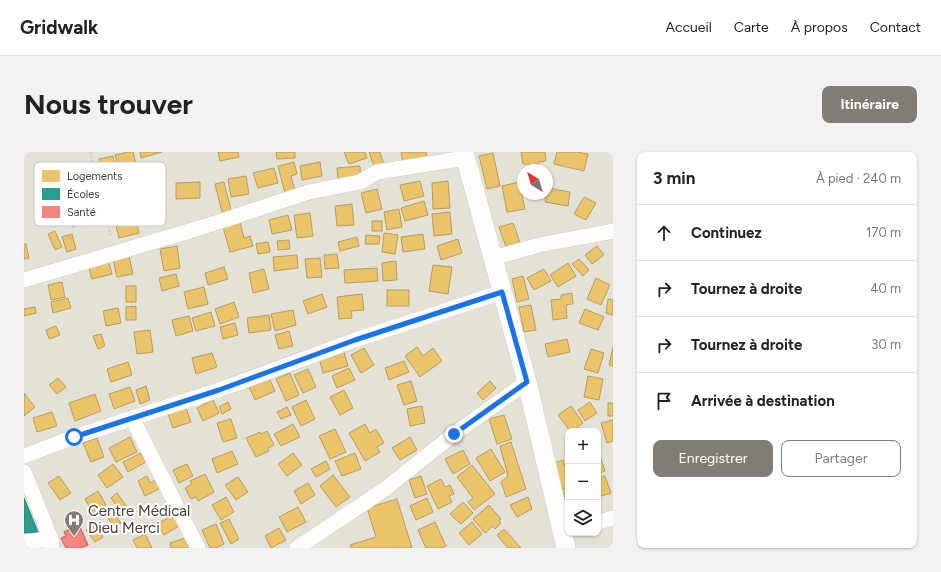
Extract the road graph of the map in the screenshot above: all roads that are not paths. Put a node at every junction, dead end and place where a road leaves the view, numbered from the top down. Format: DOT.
graph roads {
  1 [pos="465,155"];
  2 [pos="613,231"];
  3 [pos="493,258"];
  4 [pos="24,280"];
  5 [pos="502,292"];
  6 [pos="527,382"];
  7 [pos="132,418"];
  8 [pos="24,456"];
  9 [pos="24,472"];
  10 [pos="613,518"];
  11 [pos="601,521"];
  12 [pos="565,536"];
  13 [pos="24,542"];
  14 [pos="52,544"];
  15 [pos="198,548"];
  16 [pos="297,548"];
  1 -- 3 [label="street"];
  1 -- 4 [label="street"];
  2 -- 3 [label="street"];
  3 -- 5 [label="street"];
  5 -- 6 [label="street"];
  5 -- 7 [label="street"];
  6 -- 12 [label="street"];
  6 -- 16 [label="street"];
  7 -- 8 [label="street"];
  7 -- 15 [label="street"];
  9 -- 14 [label="street"];
  10 -- 11 [label="street"];
  13 -- 14 [label="street"];
}
